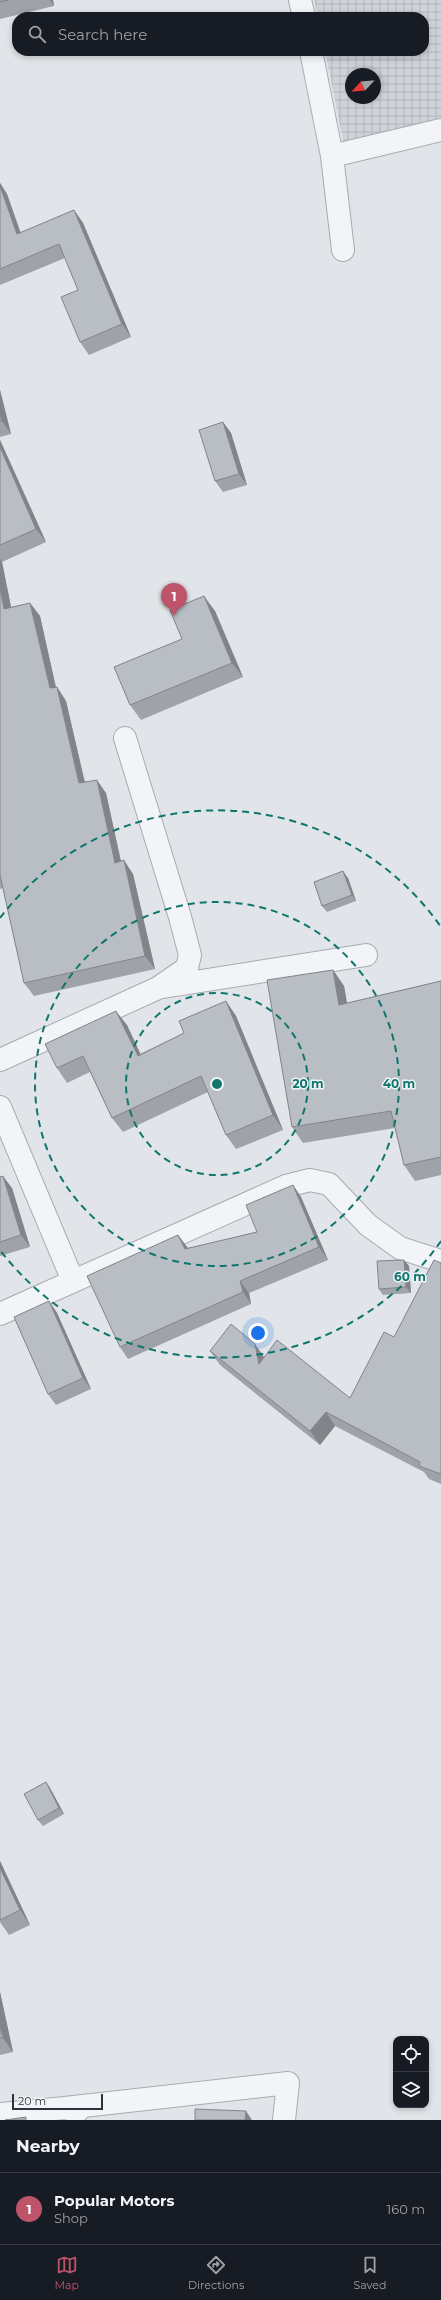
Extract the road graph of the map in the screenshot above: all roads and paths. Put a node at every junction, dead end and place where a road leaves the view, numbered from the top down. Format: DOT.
graph roads {
  1 [pos="300,0"];
  2 [pos="303,12"];
  3 [pos="312,56"];
  4 [pos="441,130"];
  5 [pos="332,156"];
  6 [pos="343,250"];
  7 [pos="125,738"];
  8 [pos="366,955"];
  9 [pos="158,988"];
  10 [pos="0,1060"];
  11 [pos="0,1107"];
  12 [pos="441,1261"];
  13 [pos="73,1281"];
  14 [pos="0,1314"];
  15 [pos="0,2114"];
  16 [pos="74,2114"];
  17 [pos="284,2120"];
  1 -- 2 [label="street"];
  3 -- 5 [label="street"];
  4 -- 5 [label="street"];
  5 -- 6 [label="street"];
  7 -- 9 [label="street"];
  8 -- 9 [label="street"];
  9 -- 10 [label="street"];
  11 -- 13 [label="street"];
  12 -- 13 [label="street"];
  13 -- 14 [label="street"];
  15 -- 16 [label="street"];
  16 -- 17 [label="street"];
}
